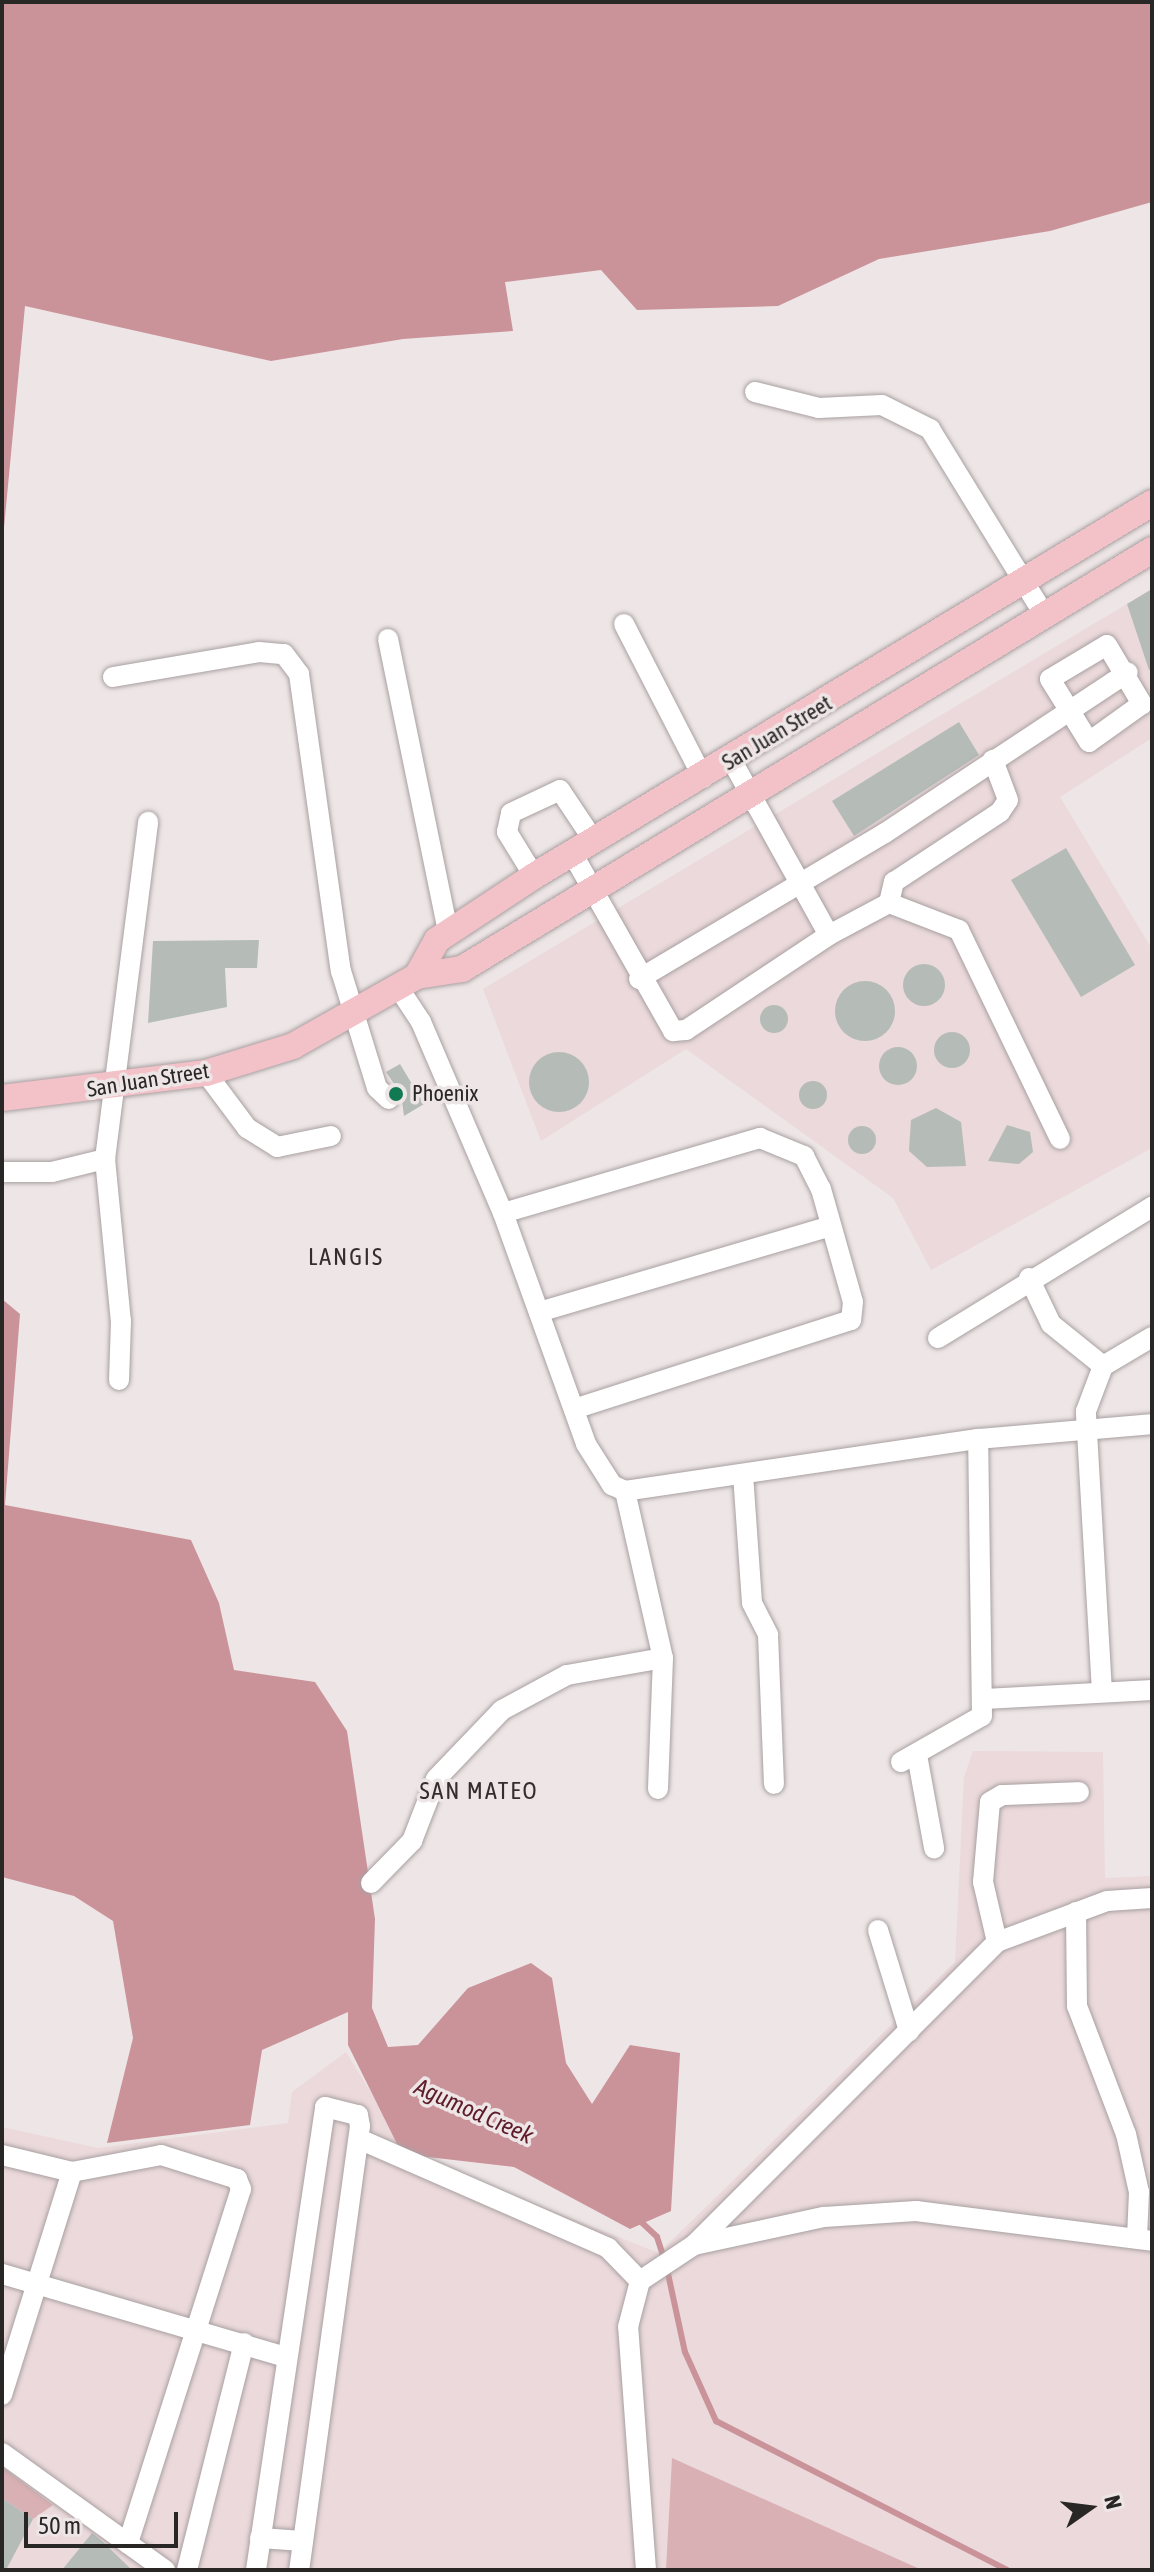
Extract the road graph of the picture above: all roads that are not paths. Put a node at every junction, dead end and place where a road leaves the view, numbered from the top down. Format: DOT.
graph roads {
  1 [pos="755,392"];
  2 [pos="1152,503"];
  3 [pos="1152,550"];
  4 [pos="1024,581"];
  5 [pos="1045,616"];
  6 [pos="624,624"];
  7 [pos="388,639"];
  8 [pos="1128,672"];
  9 [pos="113,677"];
  10 [pos="1065,709"];
  11 [pos="993,760"];
  12 [pos="732,761"];
  13 [pos="703,778"];
  14 [pos="751,795"];
  15 [pos="148,822"];
  16 [pos="583,847"];
  17 [pos="534,876"];
  18 [pos="801,884"];
  19 [pos="593,891"];
  20 [pos="889,903"];
  21 [pos="448,932"];
  22 [pos="829,935"];
  23 [pos="639,979"];
  24 [pos="408,981"];
  25 [pos="353,1013"];
  26 [pos="206,1073"];
  27 [pos="114,1085"];
  28 [pos="2,1098"];
  29 [pos="389,1099"];
  30 [pos="331,1136"];
  31 [pos="1060,1139"];
  32 [pos="105,1159"];
  33 [pos="2,1172"];
  34 [pos="1152,1207"];
  35 [pos="503,1213"];
  36 [pos="831,1226"];
  37 [pos="1029,1278"];
  38 [pos="539,1312"];
  39 [pos="1152,1337"];
  40 [pos="938,1338"];
  41 [pos="1103,1366"];
  42 [pos="119,1380"];
  43 [pos="574,1409"];
  44 [pos="1152,1424"];
  45 [pos="1086,1428"];
  46 [pos="978,1439"];
  47 [pos="743,1474"];
  48 [pos="625,1491"];
  49 [pos="663,1658"];
  50 [pos="1152,1690"];
  51 [pos="1102,1692"];
  52 [pos="985,1699"];
  53 [pos="774,1784"];
  54 [pos="658,1789"];
  55 [pos="1079,1792"];
  56 [pos="934,1848"];
  57 [pos="371,1883"];
  58 [pos="1152,1898"];
  59 [pos="1076,1912"];
  60 [pos="878,1930"];
  61 [pos="997,1942"];
  62 [pos="909,2031"];
  63 [pos="359,2139"];
  64 [pos="2,2155"];
  65 [pos="72,2172"];
  66 [pos="1144,2240"];
  67 [pos="690,2247"];
  68 [pos="2,2274"];
  69 [pos="643,2279"];
  70 [pos="41,2283"];
  71 [pos="200,2329"];
  72 [pos="244,2343"];
  73 [pos="283,2356"];
  74 [pos="2,2395"];
  75 [pos="2,2453"];
  76 [pos="260,2538"];
  77 [pos="303,2541"];
  78 [pos="128,2543"];
  79 [pos="165,2570"];
  80 [pos="187,2570"];
  81 [pos="256,2570"];
  82 [pos="299,2570"];
  83 [pos="646,2570"];
  1 -- 4 [label="street"];
  2 -- 4 [label="main road, San Juan Street"];
  3 -- 5 [label="main road, San Juan Street"];
  4 -- 5 [label="street"];
  4 -- 12 [label="main road, San Juan Street"];
  5 -- 14 [label="main road, San Juan Street"];
  6 -- 13 [label="street"];
  7 -- 21 [label="street"];
  8 -- 10 [label="street"];
  8 -- 10 [label="street"];
  8 -- 10 [label="street"];
  9 -- 25 [label="street"];
  10 -- 11 [label="street"];
  11 -- 18 [label="street"];
  11 -- 20 [label="street"];
  12 -- 13 [label="main road, San Juan Street"];
  12 -- 14 [label="street"];
  13 -- 16 [label="main road, San Juan Street"];
  14 -- 18 [label="street"];
  14 -- 19 [label="main road, San Juan Street"];
  15 -- 27 [label="street"];
  16 -- 17 [label="main road, San Juan Street"];
  16 -- 17 [label="street"];
  16 -- 19 [label="street"];
  17 -- 21 [label="main road, San Juan Street"];
  18 -- 22 [label="street"];
  18 -- 23 [label="street"];
  19 -- 23 [label="street"];
  19 -- 24 [label="main road, San Juan Street"];
  20 -- 22 [label="street"];
  20 -- 31 [label="street"];
  21 -- 24 [label="main road, San Juan Street"];
  22 -- 23 [label="street"];
  24 -- 25 [label="main road, San Juan Street"];
  24 -- 35 [label="street"];
  25 -- 26 [label="main road, San Juan Street"];
  25 -- 29 [label="street"];
  26 -- 27 [label="main road, San Juan Street"];
  26 -- 30 [label="street"];
  27 -- 28 [label="main road, San Juan Street"];
  27 -- 32 [label="street"];
  32 -- 33 [label="street"];
  32 -- 42 [label="street"];
  34 -- 37 [label="street"];
  35 -- 36 [label="street"];
  35 -- 38 [label="street"];
  36 -- 38 [label="street"];
  36 -- 43 [label="street"];
  37 -- 40 [label="street"];
  37 -- 41 [label="street"];
  38 -- 43 [label="street"];
  39 -- 41 [label="street"];
  41 -- 45 [label="street"];
  43 -- 48 [label="street"];
  44 -- 45 [label="street"];
  45 -- 46 [label="street"];
  45 -- 51 [label="street"];
  46 -- 47 [label="street"];
  46 -- 52 [label="street"];
  47 -- 48 [label="street"];
  47 -- 53 [label="street"];
  48 -- 49 [label="street"];
  49 -- 54 [label="street"];
  49 -- 57 [label="street"];
  50 -- 51 [label="street"];
  51 -- 52 [label="street"];
  52 -- 56 [label="street"];
  55 -- 61 [label="street"];
  58 -- 59 [label="street"];
  59 -- 61 [label="street"];
  59 -- 66 [label="street"];
  60 -- 62 [label="street"];
  61 -- 62 [label="street"];
  62 -- 67 [label="street"];
  63 -- 69 [label="street"];
  63 -- 73 [label="street"];
  63 -- 77 [label="street"];
  64 -- 65 [label="street"];
  65 -- 70 [label="street"];
  65 -- 71 [label="street"];
  66 -- 67 [label="street"];
  67 -- 69 [label="street"];
  68 -- 70 [label="street"];
  69 -- 83 [label="street"];
  70 -- 71 [label="street"];
  70 -- 74 [label="street"];
  71 -- 72 [label="street"];
  71 -- 78 [label="street"];
  72 -- 73 [label="street"];
  72 -- 80 [label="street"];
  73 -- 76 [label="street"];
  75 -- 78 [label="street"];
  76 -- 77 [label="street"];
  76 -- 81 [label="street"];
  77 -- 82 [label="street"];
  78 -- 79 [label="street"];
}
